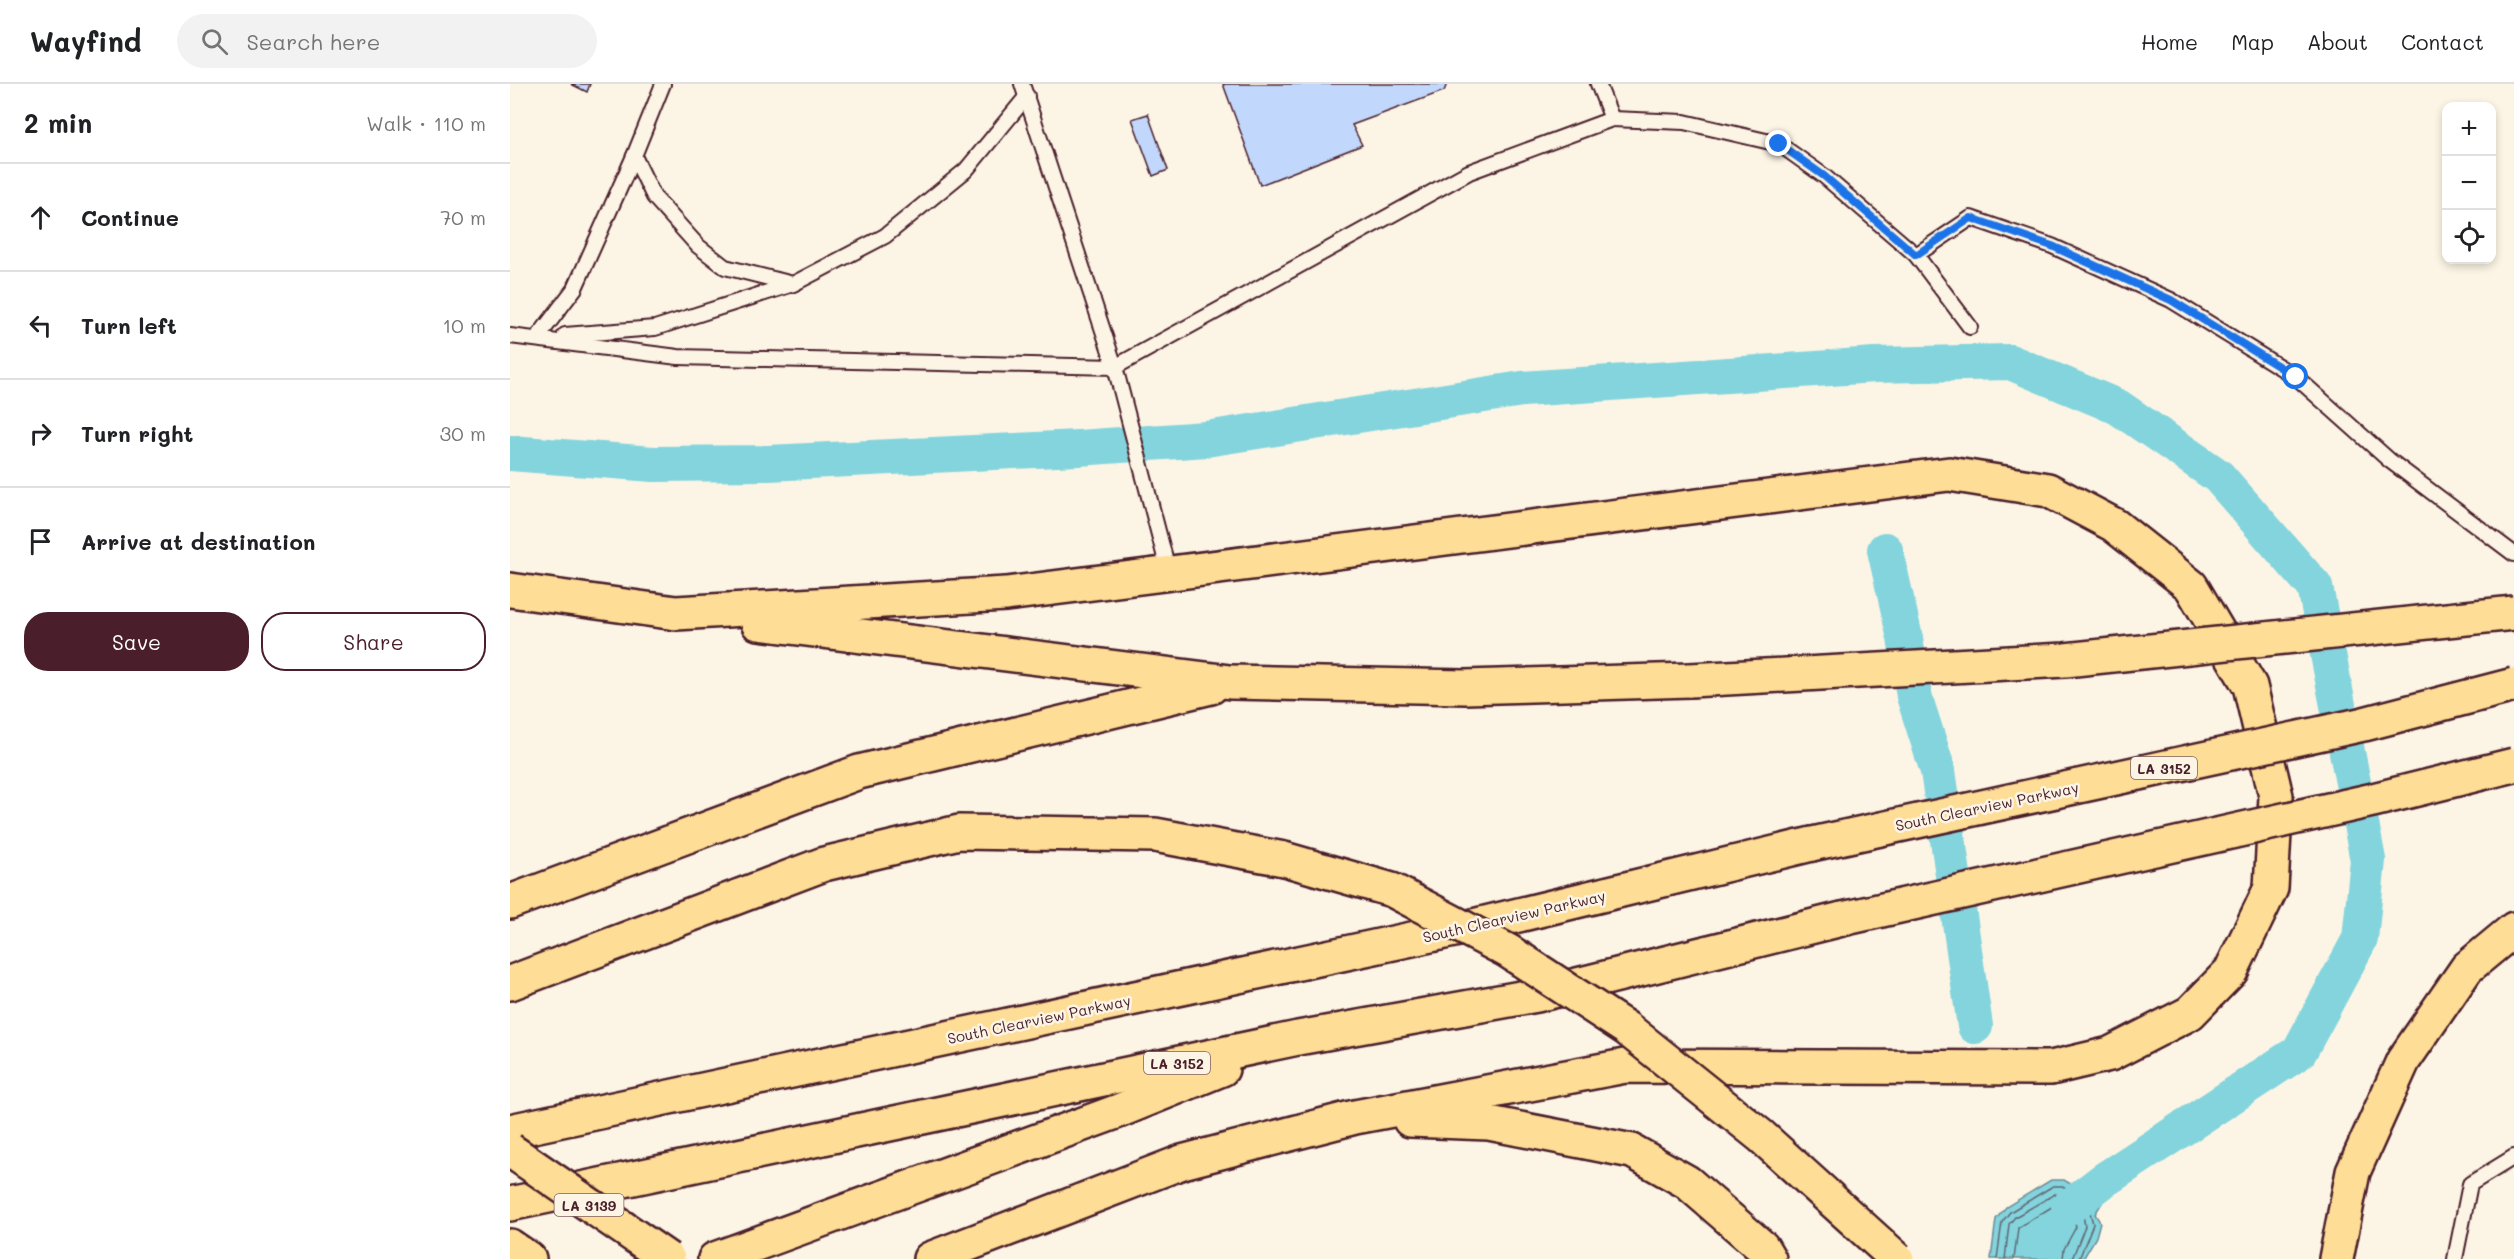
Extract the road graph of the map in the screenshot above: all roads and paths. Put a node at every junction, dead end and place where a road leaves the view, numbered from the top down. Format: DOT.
graph roads {
  1 [pos="663,84"];
  2 [pos="1598,84"];
  3 [pos="1024,90"];
  4 [pos="1612,118"];
  5 [pos="634,156"];
  6 [pos="1916,255"];
  7 [pos="793,284"];
  8 [pos="1970,327"];
  9 [pos="510,336"];
  10 [pos="538,337"];
  11 [pos="1115,367"];
  12 [pos="2514,554"];
  13 [pos="1169,573"];
  14 [pos="510,590"];
  15 [pos="676,613"];
  16 [pos="2514,613"];
  17 [pos="1230,682"];
  18 [pos="2514,685"];
  19 [pos="2514,765"];
  20 [pos="510,902"];
  21 [pos="2514,928"];
  22 [pos="510,983"];
  23 [pos="1298,1038"];
  24 [pos="1355,1117"];
  25 [pos="510,1131"];
  26 [pos="510,1150"];
  27 [pos="2514,1157"];
  28 [pos="510,1204"];
  29 [pos="510,1246"];
  30 [pos="529,1259"];
  31 [pos="668,1259"];
  32 [pos="715,1259"];
  33 [pos="930,1259"];
  34 [pos="1769,1259"];
  35 [pos="1897,1259"];
  36 [pos="2336,1259"];
  37 [pos="2455,1259"];
  1 -- 5 [label="lane"];
  2 -- 4 [label="lane"];
  3 -- 7 [label="lane"];
  3 -- 11 [label="lane"];
  4 -- 6 [label="lane"];
  4 -- 11 [label="lane"];
  5 -- 7 [label="lane"];
  5 -- 10 [label="lane"];
  6 -- 8 [label="lane"];
  6 -- 12 [label="lane"];
  7 -- 10 [label="lane"];
  9 -- 10 [label="lane"];
  10 -- 11 [label="lane"];
  11 -- 13 [label="lane"];
  13 -- 15 [label="highway"];
  13 -- 24 [label="highway"];
  14 -- 15 [label="highway"];
  15 -- 17 [label="highway"];
  16 -- 17 [label="highway, bridge"];
  17 -- 20 [label="highway"];
  18 -- 25 [label="highway, South Clearview Parkway / LA 3152, bridge"];
  19 -- 23 [label="highway, LA 3152, bridge"];
  21 -- 36 [label="highway"];
  22 -- 35 [label="highway, bridge"];
  23 -- 28 [label="highway, LA 3152"];
  23 -- 32 [label="highway"];
  24 -- 33 [label="highway"];
  24 -- 34 [label="highway"];
  26 -- 31 [label="highway, LA 3139, bridge"];
  27 -- 37 [label="lane"];
  29 -- 30 [label="highway"];
}
